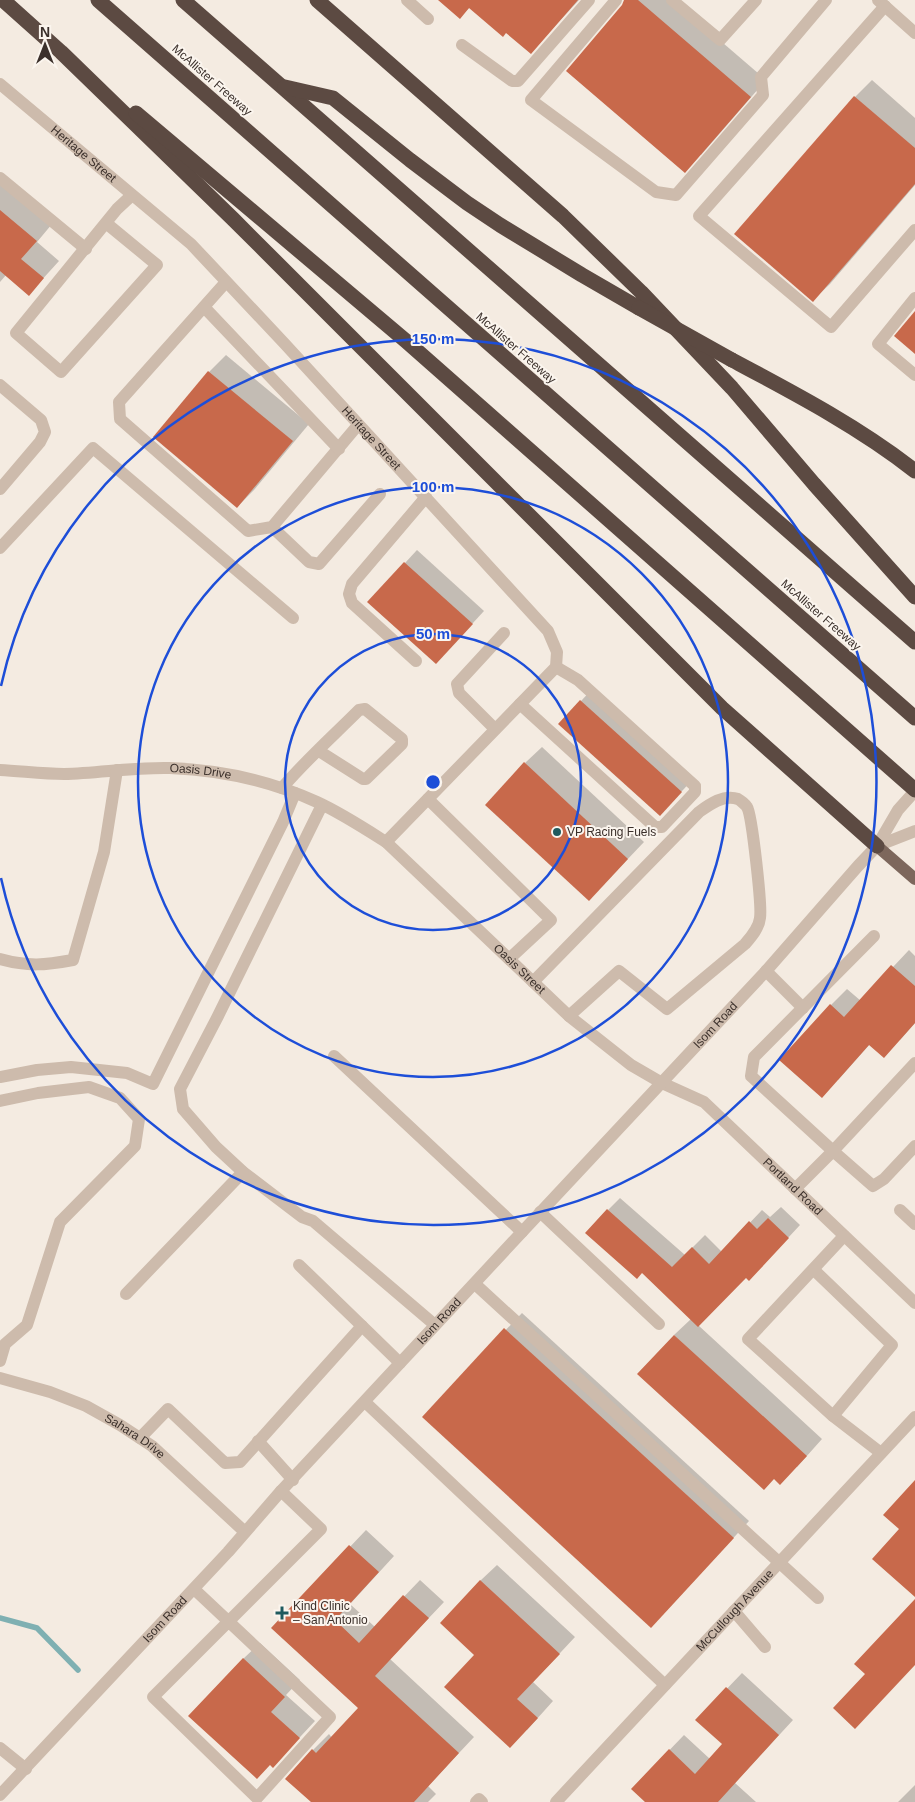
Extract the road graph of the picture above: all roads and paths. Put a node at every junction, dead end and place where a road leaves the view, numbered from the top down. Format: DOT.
graph roads {
  1 [pos="3,0"];
  2 [pos="98,0"];
  3 [pos="183,0"];
  4 [pos="317,0"];
  5 [pos="407,0"];
  6 [pos="589,0"];
  7 [pos="616,0"];
  8 [pos="756,0"];
  9 [pos="826,0"];
  10 [pos="677,2"];
  11 [pos="881,3"];
  12 [pos="428,19"];
  13 [pos="915,32"];
  14 [pos="462,45"];
  15 [pos="61,52"];
  16 [pos="0,84"];
  17 [pos="283,87"];
  18 [pos="0,178"];
  19 [pos="132,196"];
  20 [pos="106,223"];
  21 [pos="915,230"];
  22 [pos="86,249"];
  23 [pos="226,282"];
  24 [pos="915,298"];
  25 [pos="204,307"];
  26 [pos="915,375"];
  27 [pos="0,385"];
  28 [pos="358,425"];
  29 [pos="339,449"];
  30 [pos="915,471"];
  31 [pos="0,489"];
  32 [pos="380,494"];
  33 [pos="426,497"];
  34 [pos="272,528"];
  35 [pos="0,548"];
  36 [pos="915,597"];
  37 [pos="294,618"];
  38 [pos="504,633"];
  39 [pos="915,642"];
  40 [pos="416,661"];
  41 [pos="556,667"];
  42 [pos="520,704"];
  43 [pos="915,718"];
  44 [pos="495,729"];
  45 [pos="319,751"];
  46 [pos="0,770"];
  47 [pos="118,770"];
  48 [pos="282,788"];
  49 [pos="915,790"];
  50 [pos="295,793"];
  51 [pos="428,799"];
  52 [pos="322,805"];
  53 [pos="914,832"];
  54 [pos="386,842"];
  55 [pos="877,846"];
  56 [pos="915,879"];
  57 [pos="874,936"];
  58 [pos="0,959"];
  59 [pos="509,959"];
  60 [pos="766,971"];
  61 [pos="533,982"];
  62 [pos="803,1008"];
  63 [pos="569,1016"];
  64 [pos="334,1056"];
  65 [pos="915,1064"];
  66 [pos="0,1077"];
  67 [pos="662,1083"];
  68 [pos="0,1100"];
  69 [pos="915,1146"];
  70 [pos="833,1151"];
  71 [pos="243,1172"];
  72 [pos="796,1189"];
  73 [pos="900,1210"];
  74 [pos="540,1212"];
  75 [pos="915,1224"];
  76 [pos="522,1232"];
  77 [pos="844,1236"];
  78 [pos="300,1266"];
  79 [pos="814,1270"];
  80 [pos="475,1284"];
  81 [pos="126,1294"];
  82 [pos="915,1303"];
  83 [pos="659,1324"];
  84 [pos="435,1325"];
  85 [pos="362,1326"];
  86 [pos="0,1361"];
  87 [pos="400,1363"];
  88 [pos="0,1378"];
  89 [pos="365,1402"];
  90 [pos="833,1416"];
  91 [pos="915,1417"];
  92 [pos="140,1438"];
  93 [pos="258,1441"];
  94 [pos="881,1453"];
  95 [pos="293,1480"];
  96 [pos="281,1491"];
  97 [pos="245,1532"];
  98 [pos="779,1563"];
  99 [pos="194,1588"];
  100 [pos="818,1598"];
  101 [pos="734,1611"];
  102 [pos="229,1622"];
  103 [pos="766,1647"];
  104 [pos="665,1685"];
  105 [pos="0,1748"];
  106 [pos="26,1768"];
  107 [pos="0,1795"];
  108 [pos="476,1802"];
  109 [pos="482,1802"];
  110 [pos="556,1802"];
  1 -- 15 [label="highway"];
  2 -- 43 [label="highway, McAllister Freeway"];
  3 -- 17 [label="highway"];
  4 -- 36 [label="highway"];
  5 -- 12 [label="street"];
  6 -- 14 [label="street"];
  7 -- 9 [label="street"];
  8 -- 10 [label="street"];
  11 -- 13 [label="street"];
  11 -- 21 [label="street"];
  15 -- 49 [label="highway"];
  15 -- 55 [label="highway"];
  16 -- 19 [label="street, Heritage Street"];
  17 -- 30 [label="highway, bridge"];
  17 -- 39 [label="highway"];
  18 -- 22 [label="street"];
  19 -- 20 [label="street"];
  19 -- 23 [label="street, Heritage Street"];
  20 -- 22 [label="street"];
  20 -- 22 [label="street"];
  23 -- 25 [label="street"];
  23 -- 28 [label="street, Heritage Street"];
  24 -- 26 [label="street"];
  25 -- 29 [label="street"];
  25 -- 34 [label="street"];
  27 -- 31 [label="street"];
  28 -- 29 [label="street"];
  28 -- 33 [label="street, Heritage Street"];
  29 -- 34 [label="street"];
  32 -- 34 [label="street"];
  33 -- 40 [label="street"];
  33 -- 41 [label="street, Heritage Street"];
  35 -- 37 [label="street"];
  38 -- 44 [label="street"];
  41 -- 42 [label="street"];
  41 -- 42 [label="street"];
  42 -- 44 [label="street"];
  44 -- 51 [label="street"];
  45 -- 45 [label="street"];
  45 -- 48 [label="street"];
  46 -- 47 [label="street, Oasis Drive"];
  47 -- 48 [label="street, Oasis Drive"];
  47 -- 58 [label="street"];
  48 -- 50 [label="street, Oasis Drive"];
  49 -- 55 [label="street, Isom Road"];
  50 -- 52 [label="street, Oasis Drive"];
  50 -- 66 [label="street"];
  51 -- 54 [label="street"];
  51 -- 59 [label="street"];
  52 -- 54 [label="street, Oasis Drive"];
  52 -- 71 [label="street"];
  53 -- 55 [label="street, Isom Road"];
  54 -- 59 [label="street, Oasis Street"];
  55 -- 56 [label="main road"];
  55 -- 60 [label="street, Isom Road"];
  57 -- 62 [label="street"];
  59 -- 61 [label="street, Oasis Street"];
  60 -- 62 [label="street"];
  60 -- 67 [label="street, Isom Road"];
  61 -- 63 [label="street, Oasis Street"];
  61 -- 63 [label="street"];
  62 -- 70 [label="street"];
  63 -- 67 [label="street, Oasis Street"];
  64 -- 76 [label="street"];
  65 -- 70 [label="street"];
  67 -- 72 [label="street, Portland Road"];
  67 -- 74 [label="street, Isom Road"];
  68 -- 86 [label="street"];
  69 -- 70 [label="street"];
  70 -- 72 [label="street"];
  71 -- 81 [label="street"];
  71 -- 84 [label="street"];
  72 -- 77 [label="street, Portland Road"];
  73 -- 75 [label="street"];
  74 -- 76 [label="street, Isom Road"];
  74 -- 83 [label="street"];
  76 -- 80 [label="street, Isom Road"];
  77 -- 79 [label="street"];
  77 -- 82 [label="street, Portland Road"];
  78 -- 85 [label="street"];
  79 -- 90 [label="street"];
  79 -- 90 [label="street"];
  80 -- 84 [label="street, Isom Road"];
  80 -- 98 [label="street"];
  84 -- 87 [label="street, Isom Road"];
  85 -- 87 [label="street"];
  85 -- 93 [label="street"];
  87 -- 89 [label="street, Isom Road"];
  88 -- 92 [label="street, Sahara Drive"];
  89 -- 95 [label="street, Isom Road"];
  89 -- 104 [label="street"];
  90 -- 94 [label="street"];
  91 -- 94 [label="street, McCullough Avenue"];
  92 -- 93 [label="street"];
  92 -- 97 [label="street, Sahara Drive"];
  93 -- 95 [label="street"];
  94 -- 98 [label="street, McCullough Avenue"];
  95 -- 96 [label="street, Isom Road"];
  96 -- 97 [label="street, Isom Road"];
  96 -- 102 [label="street"];
  97 -- 99 [label="street, Isom Road"];
  98 -- 100 [label="street"];
  98 -- 101 [label="street, McCullough Avenue"];
  99 -- 102 [label="street"];
  99 -- 106 [label="street, Isom Road"];
  101 -- 103 [label="street"];
  101 -- 104 [label="street, McCullough Avenue"];
  102 -- 102 [label="street"];
  104 -- 110 [label="street, McCullough Avenue"];
  105 -- 106 [label="street"];
  106 -- 107 [label="street, Isom Road"];
  108 -- 109 [label="street"];
}
